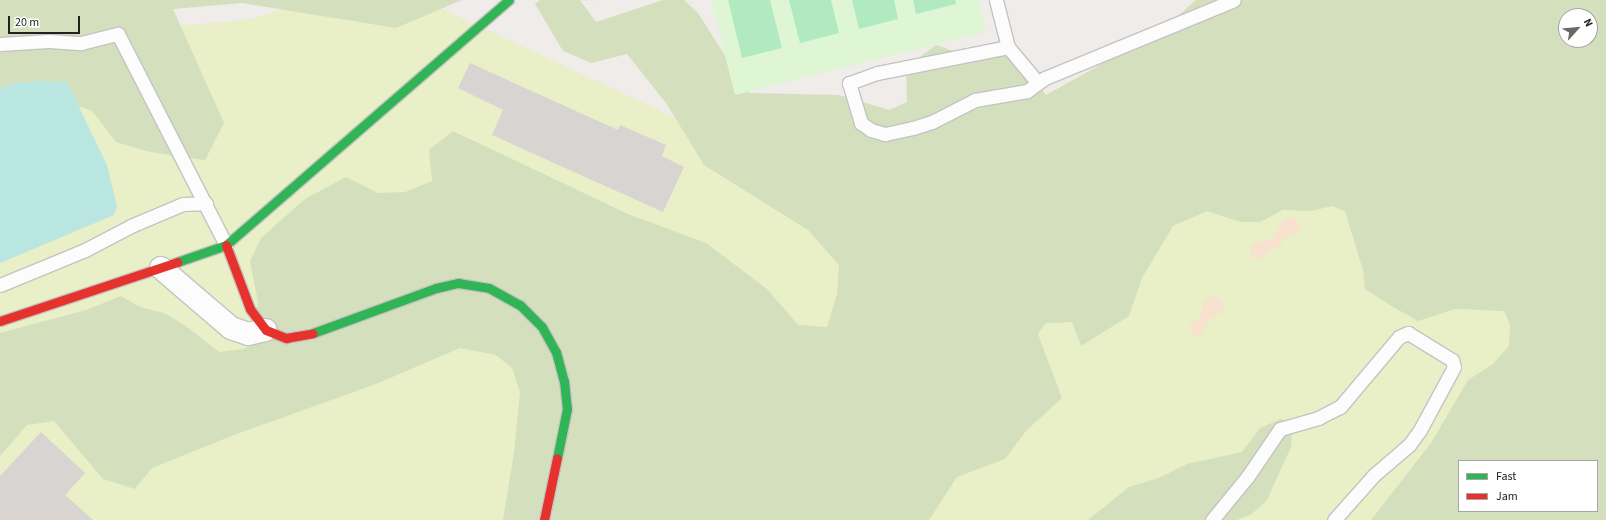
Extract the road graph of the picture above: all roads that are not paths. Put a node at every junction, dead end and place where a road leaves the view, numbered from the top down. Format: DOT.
graph roads {
  1 [pos="509,0"];
  2 [pos="996,0"];
  3 [pos="1234,0"];
  4 [pos="0,44"];
  5 [pos="1008,47"];
  6 [pos="1038,83"];
  7 [pos="206,202"];
  8 [pos="226,245"];
  9 [pos="162,268"];
  10 [pos="0,285"];
  11 [pos="0,321"];
  12 [pos="266,330"];
  13 [pos="544,520"];
  14 [pos="1212,520"];
  15 [pos="1334,520"];
  1 -- 8 [label="street"];
  2 -- 5 [label="lane"];
  3 -- 6 [label="lane"];
  4 -- 7 [label="lane"];
  5 -- 6 [label="lane"];
  5 -- 6 [label="lane"];
  7 -- 8 [label="lane"];
  7 -- 10 [label="lane"];
  8 -- 9 [label="street"];
  8 -- 12 [label="street"];
  9 -- 11 [label="street"];
  9 -- 12 [label="street"];
  12 -- 13 [label="street"];
  14 -- 15 [label="lane"];
}
